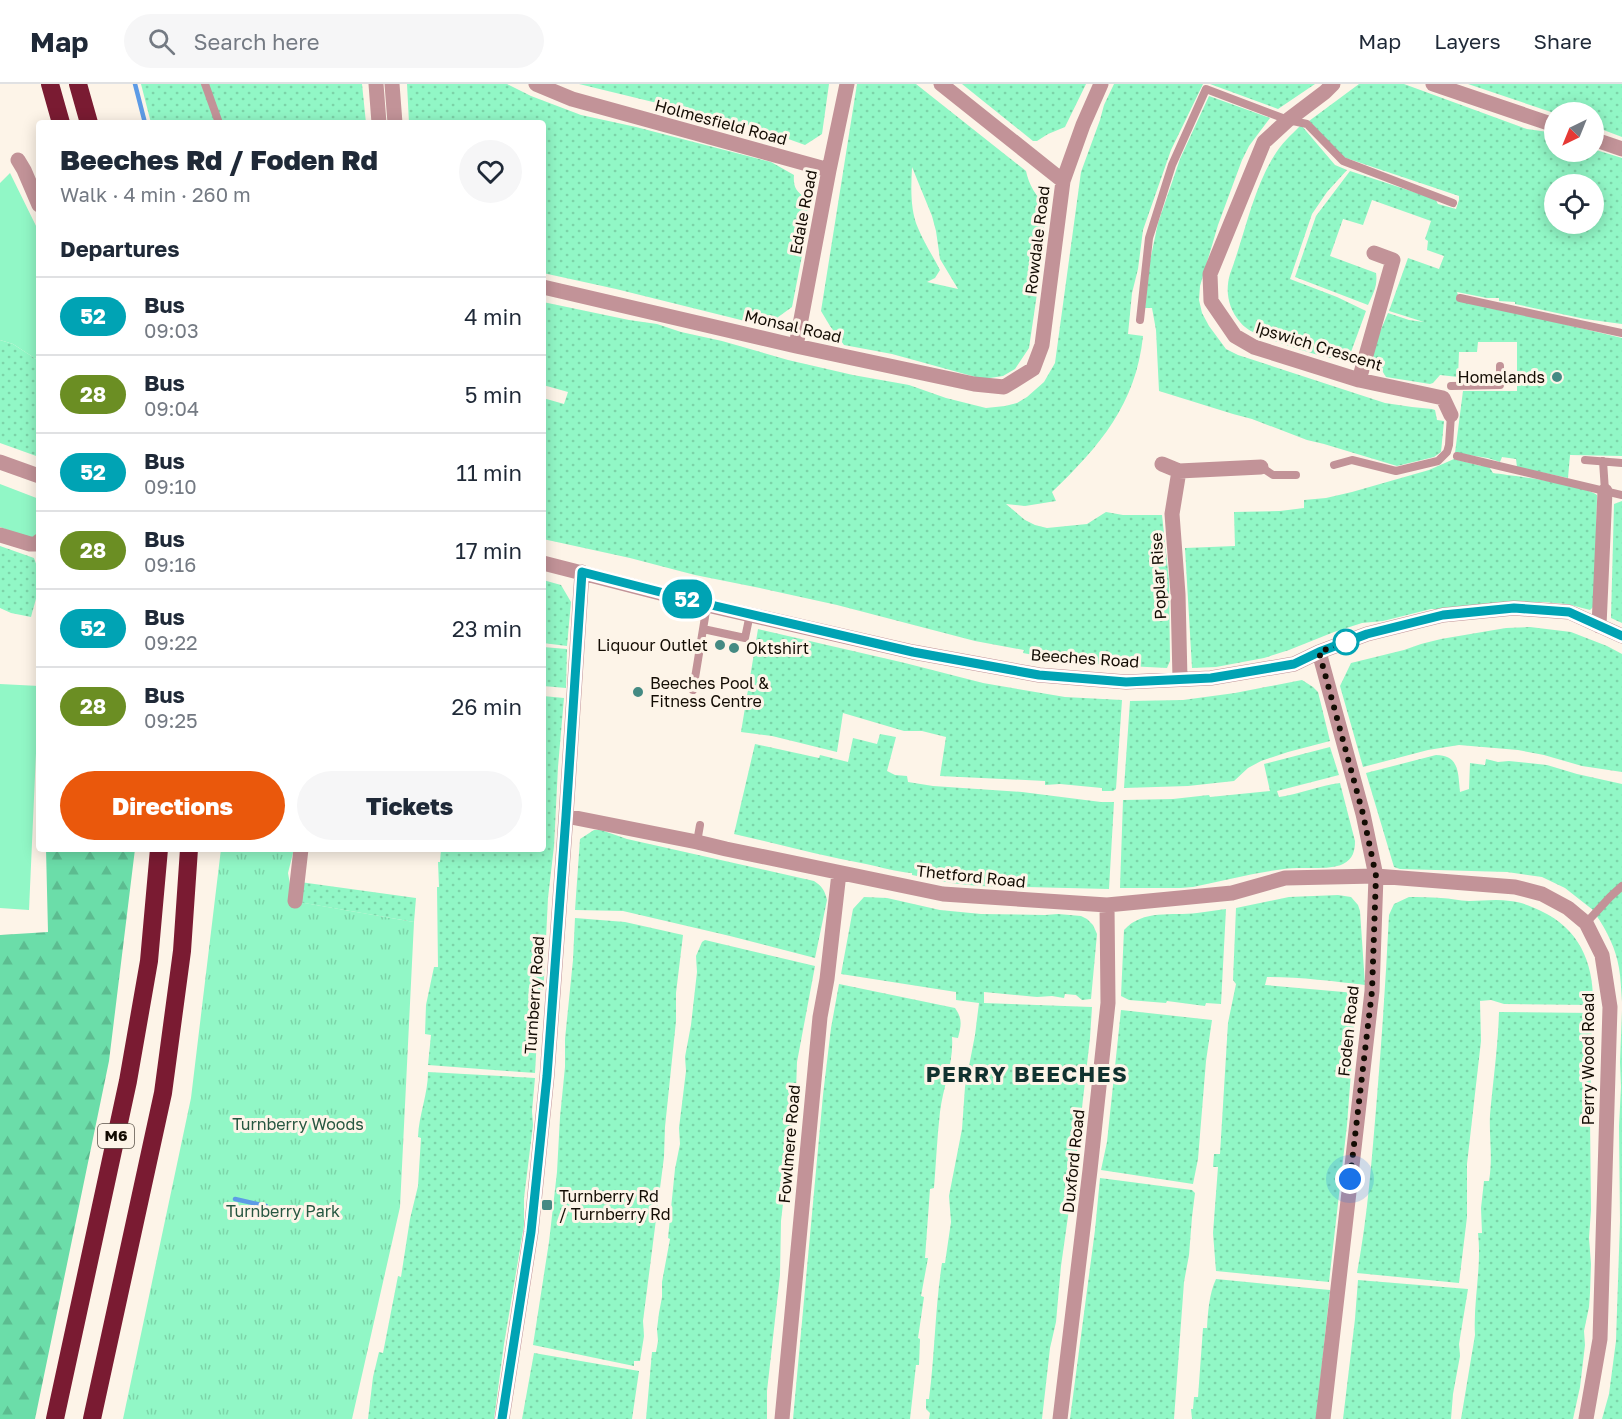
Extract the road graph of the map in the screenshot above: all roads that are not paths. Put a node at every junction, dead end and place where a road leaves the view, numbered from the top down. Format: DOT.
graph roads {
  1 [pos="50,84"];
  2 [pos="78,84"];
  3 [pos="206,84"];
  4 [pos="376,84"];
  5 [pos="392,84"];
  6 [pos="536,84"];
  7 [pos="847,84"];
  8 [pos="941,84"];
  9 [pos="1101,84"];
  10 [pos="1334,84"];
  11 [pos="1433,84"];
  12 [pos="60,120"];
  13 [pos="88,120"];
  14 [pos="218,120"];
  15 [pos="380,120"];
  16 [pos="395,120"];
  17 [pos="1288,120"];
  18 [pos="1544,122"];
  19 [pos="1604,143"];
  20 [pos="1622,149"];
  21 [pos="18,160"];
  22 [pos="829,170"];
  23 [pos="1062,181"];
  24 [pos="36,200"];
  25 [pos="1453,203"];
  26 [pos="1374,253"];
  27 [pos="546,288"];
  28 [pos="1460,298"];
  29 [pos="1140,320"];
  30 [pos="1622,333"];
  31 [pos="796,346"];
  32 [pos="1500,366"];
  33 [pos="1033,369"];
  34 [pos="1359,380"];
  35 [pos="1447,392"];
  36 [pos="1451,415"];
  37 [pos="1457,456"];
  38 [pos="1585,460"];
  39 [pos="1603,461"];
  40 [pos="0,462"];
  41 [pos="1622,463"];
  42 [pos="1162,464"];
  43 [pos="1334,465"];
  44 [pos="1261,467"];
  45 [pos="1179,471"];
  46 [pos="36,475"];
  47 [pos="1296,475"];
  48 [pos="1605,490"];
  49 [pos="1622,495"];
  50 [pos="0,535"];
  51 [pos="36,544"];
  52 [pos="546,564"];
  53 [pos="582,572"];
  54 [pos="707,604"];
  55 [pos="750,614"];
  56 [pos="1599,626"];
  57 [pos="703,629"];
  58 [pos="1622,636"];
  59 [pos="1319,652"];
  60 [pos="1180,679"];
  61 [pos="693,690"];
  62 [pos="566,816"];
  63 [pos="700,825"];
  64 [pos="697,842"];
  65 [pos="159,852"];
  66 [pos="189,852"];
  67 [pos="301,852"];
  68 [pos="839,873"];
  69 [pos="1376,876"];
  70 [pos="1622,886"];
  71 [pos="295,901"];
  72 [pos="1107,905"];
  73 [pos="1586,923"];
  74 [pos="55,1419"];
  75 [pos="92,1419"];
  76 [pos="502,1419"];
  77 [pos="782,1419"];
  78 [pos="1060,1419"];
  79 [pos="1323,1419"];
  80 [pos="1586,1419"];
  1 -- 12 [label="highway"];
  2 -- 13 [label="highway"];
  3 -- 14 [label="lane"];
  4 -- 15 [label="street"];
  5 -- 16 [label="street"];
  6 -- 22 [label="street, Holmesfield Road"];
  7 -- 22 [label="street, Edale Road"];
  8 -- 23 [label="street"];
  9 -- 23 [label="street, Rowdale Road"];
  10 -- 17 [label="street, Ipswich Crescent"];
  11 -- 18 [label="street"];
  17 -- 25 [label="lane"];
  17 -- 29 [label="lane"];
  17 -- 34 [label="street, Ipswich Crescent"];
  19 -- 20 [label="street"];
  21 -- 24 [label="street"];
  22 -- 31 [label="street, Edale Road"];
  23 -- 33 [label="street, Rowdale Road"];
  26 -- 34 [label="street"];
  27 -- 31 [label="street, Monsal Road"];
  28 -- 30 [label="lane"];
  31 -- 33 [label="street, Monsal Road"];
  32 -- 35 [label="lane"];
  34 -- 35 [label="street, Ipswich Crescent"];
  35 -- 36 [label="street"];
  36 -- 43 [label="lane"];
  37 -- 48 [label="lane"];
  38 -- 39 [label="lane"];
  39 -- 41 [label="lane"];
  39 -- 48 [label="lane"];
  40 -- 46 [label="street"];
  42 -- 45 [label="street"];
  44 -- 45 [label="street"];
  44 -- 47 [label="lane"];
  45 -- 60 [label="street, Poplar Rise"];
  48 -- 49 [label="lane"];
  48 -- 56 [label="street"];
  50 -- 51 [label="street"];
  52 -- 53 [label="street, Beeches Road"];
  53 -- 54 [label="street, Beeches Road"];
  53 -- 62 [label="street, Turnberry Road"];
  54 -- 55 [label="street, Beeches Road"];
  54 -- 57 [label="lane"];
  55 -- 57 [label="lane"];
  55 -- 60 [label="street, Beeches Road"];
  56 -- 58 [label="street, Beeches Road"];
  56 -- 59 [label="street, Beeches Road"];
  57 -- 61 [label="lane"];
  59 -- 60 [label="street, Beeches Road"];
  59 -- 69 [label="street, Foden Road"];
  62 -- 64 [label="street, Thetford Road"];
  62 -- 76 [label="street, Turnberry Road"];
  63 -- 64 [label="lane"];
  64 -- 68 [label="street, Thetford Road"];
  65 -- 74 [label="highway, M6"];
  66 -- 75 [label="highway, M6"];
  67 -- 71 [label="street"];
  68 -- 72 [label="street, Thetford Road"];
  68 -- 77 [label="street, Fowlmere Road"];
  69 -- 72 [label="street, Thetford Road"];
  69 -- 73 [label="street, Perry Wood Road"];
  69 -- 79 [label="street, Foden Road"];
  70 -- 73 [label="lane"];
  72 -- 78 [label="street, Duxford Road"];
  73 -- 80 [label="street, Perry Wood Road"];
}
